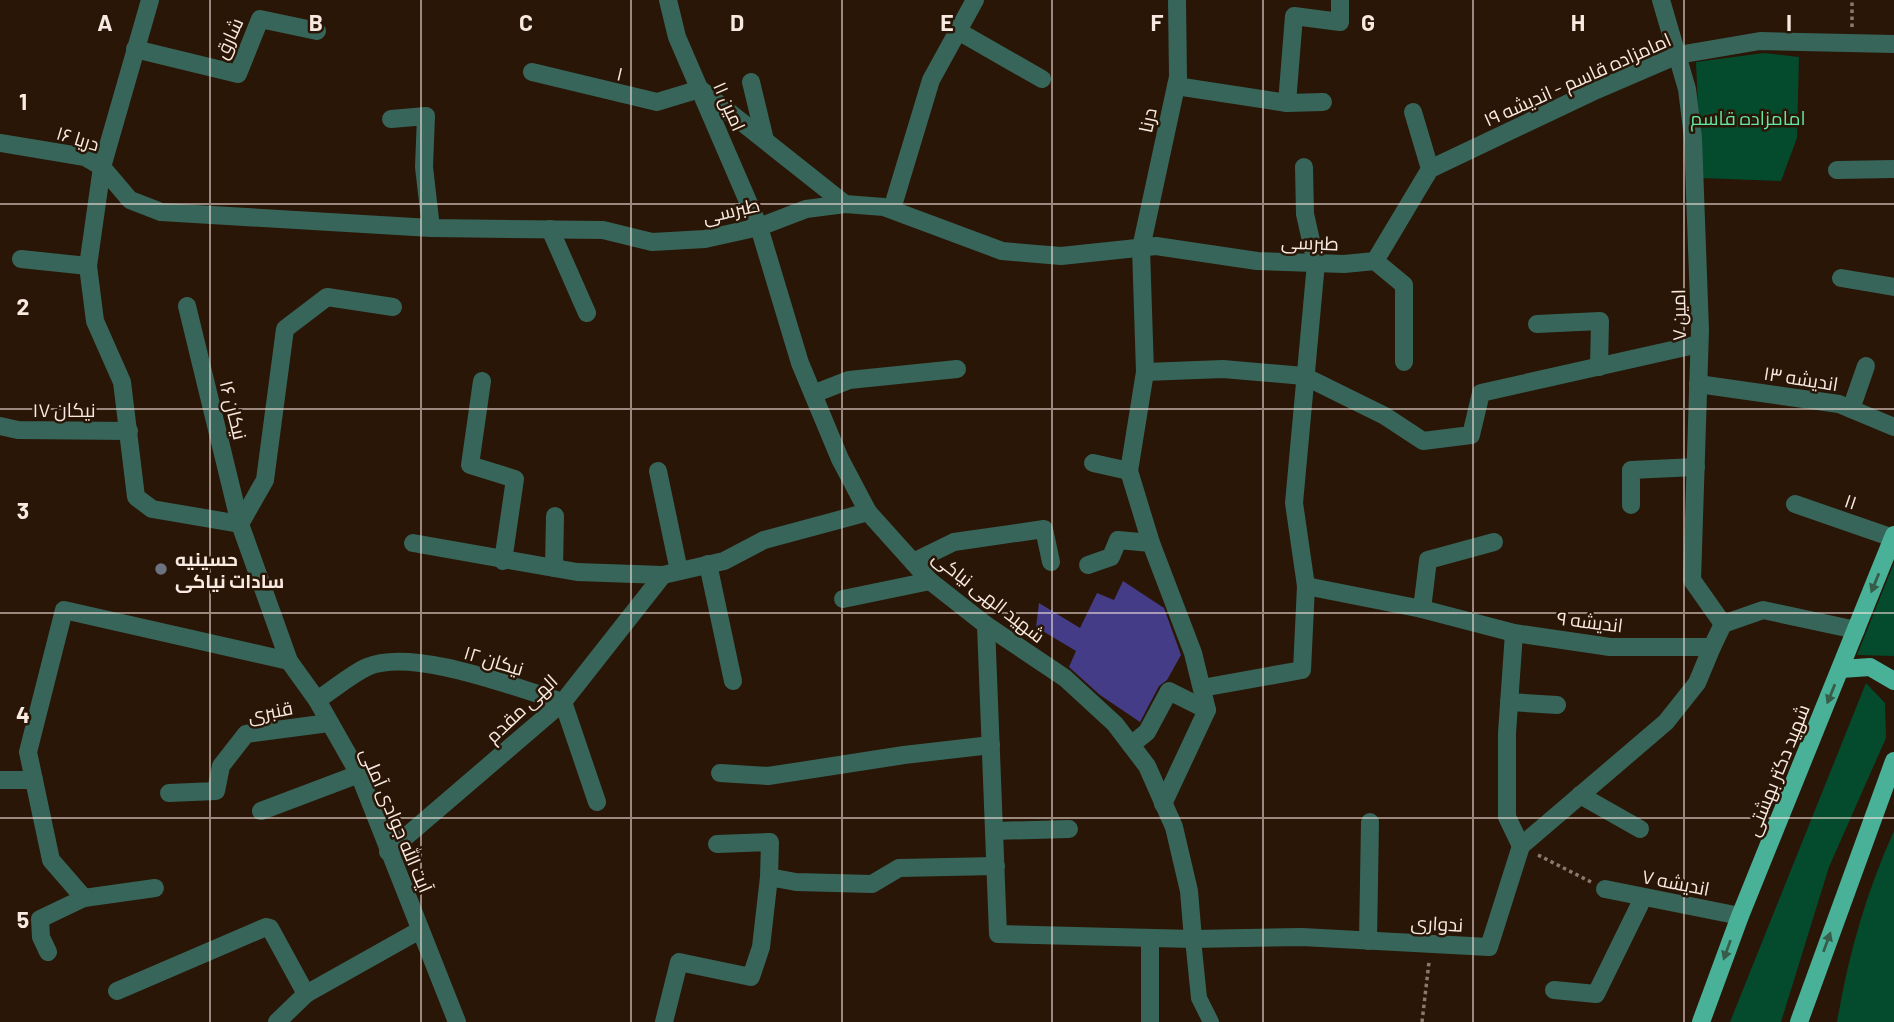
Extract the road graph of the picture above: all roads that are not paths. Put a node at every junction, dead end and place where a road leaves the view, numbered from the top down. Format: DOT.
graph roads {
  1 [pos="150,0"];
  2 [pos="668,0"];
  3 [pos="975,0"];
  4 [pos="1177,0"];
  5 [pos="1340,0"];
  6 [pos="1661,0"];
  7 [pos="317,32"];
  8 [pos="958,32"];
  9 [pos="1894,44"];
  10 [pos="135,49"];
  11 [pos="1678,55"];
  12 [pos="531,72"];
  13 [pos="1042,79"];
  14 [pos="751,82"];
  15 [pos="1176,86"];
  16 [pos="700,89"];
  17 [pos="1323,102"];
  18 [pos="1287,103"];
  19 [pos="1413,112"];
  20 [pos="391,119"];
  21 [pos="765,140"];
  22 [pos="0,143"];
  23 [pos="102,167"];
  24 [pos="1304,167"];
  25 [pos="1430,169"];
  26 [pos="1894,169"];
  27 [pos="1836,170"];
  28 [pos="845,204"];
  29 [pos="892,209"];
  30 [pos="431,228"];
  31 [pos="759,228"];
  32 [pos="550,229"];
  33 [pos="1141,248"];
  34 [pos="21,259"];
  35 [pos="1375,261"];
  36 [pos="1316,263"];
  37 [pos="88,266"];
  38 [pos="1841,278"];
  39 [pos="1894,287"];
  40 [pos="187,306"];
  41 [pos="393,307"];
  42 [pos="587,313"];
  43 [pos="1537,324"];
  44 [pos="1699,344"];
  45 [pos="1404,362"];
  46 [pos="1866,366"];
  47 [pos="1599,367"];
  48 [pos="957,369"];
  49 [pos="1145,372"];
  50 [pos="1304,376"];
  51 [pos="482,381"];
  52 [pos="1698,384"];
  53 [pos="813,394"];
  54 [pos="1851,410"];
  55 [pos="0,426"];
  56 [pos="1894,427"];
  57 [pos="129,431"];
  58 [pos="1093,463"];
  59 [pos="1696,467"];
  60 [pos="658,471"];
  61 [pos="1129,471"];
  62 [pos="1795,504"];
  63 [pos="1631,505"];
  64 [pos="868,512"];
  65 [pos="555,516"];
  66 [pos="240,524"];
  67 [pos="1893,537"];
  68 [pos="1494,542"];
  69 [pos="414,543"];
  70 [pos="1151,543"];
  71 [pos="503,561"];
  72 [pos="913,562"];
  73 [pos="1051,562"];
  74 [pos="708,564"];
  75 [pos="1088,565"];
  76 [pos="554,568"];
  77 [pos="671,573"];
  78 [pos="930,581"];
  79 [pos="1306,586"];
  80 [pos="843,599"];
  81 [pos="1422,609"];
  82 [pos="1723,624"];
  83 [pos="986,625"];
  84 [pos="1856,630"];
  85 [pos="1514,633"];
  86 [pos="1712,647"];
  87 [pos="289,661"];
  88 [pos="1841,669"];
  89 [pos="733,681"];
  90 [pos="1894,681"];
  91 [pos="1202,688"];
  92 [pos="317,700"];
  93 [pos="563,702"];
  94 [pos="1509,702"];
  95 [pos="1557,705"];
  96 [pos="1207,710"];
  97 [pos="329,723"];
  98 [pos="991,745"];
  99 [pos="1131,745"];
  100 [pos="1894,761"];
  101 [pos="720,773"];
  102 [pos="359,775"];
  103 [pos="0,780"];
  104 [pos="34,780"];
  105 [pos="169,793"];
  106 [pos="1580,795"];
  107 [pos="597,802"];
  108 [pos="1164,804"];
  109 [pos="261,811"];
  110 [pos="1370,822"];
  111 [pos="1069,829"];
  112 [pos="1640,829"];
  113 [pos="994,831"];
  114 [pos="717,844"];
  115 [pos="1521,846"];
  116 [pos="388,852"];
  117 [pos="996,866"];
  118 [pos="769,877"];
  119 [pos="155,888"];
  120 [pos="1605,889"];
  121 [pos="84,898"];
  122 [pos="1643,898"];
  123 [pos="1740,916"];
  124 [pos="420,930"];
  125 [pos="1150,938"];
  126 [pos="1193,939"];
  127 [pos="1368,941"];
  128 [pos="48,953"];
  129 [pos="1553,990"];
  130 [pos="117,991"];
  131 [pos="306,994"];
  132 [pos="1802,1017"];
  133 [pos="277,1022"];
  134 [pos="457,1022"];
  135 [pos="664,1022"];
  136 [pos="1150,1022"];
  137 [pos="1211,1022"];
  138 [pos="1701,1022"];
  1 -- 10 [label="street"];
  2 -- 16 [label="street, امین ۱۱"];
  3 -- 8 [label="street"];
  4 -- 15 [label="street, درنا"];
  5 -- 18 [label="street"];
  6 -- 11 [label="street, امین ۷"];
  7 -- 10 [label="street, شارق"];
  8 -- 13 [label="street"];
  8 -- 29 [label="street"];
  9 -- 11 [label="street, امامزاده قاسم - اندیشه ۱۹"];
  10 -- 23 [label="street"];
  11 -- 25 [label="street, امامزاده قاسم - اندیشه ۱۹"];
  11 -- 44 [label="street, امین ۷"];
  12 -- 16 [label="street, ۱"];
  14 -- 21 [label="street"];
  15 -- 18 [label="street"];
  15 -- 33 [label="street, درنا"];
  16 -- 21 [label="street"];
  16 -- 31 [label="street, امین ۱۱"];
  17 -- 18 [label="street"];
  19 -- 25 [label="street"];
  20 -- 30 [label="street"];
  21 -- 28 [label="street"];
  22 -- 23 [label="street, دریا ۱۶"];
  23 -- 30 [label="street, طبرسی"];
  23 -- 37 [label="street"];
  24 -- 36 [label="street"];
  25 -- 35 [label="street"];
  26 -- 27 [label="street"];
  28 -- 29 [label="street, طبرسی"];
  28 -- 31 [label="street, طبرسی"];
  29 -- 33 [label="street, طبرسی"];
  30 -- 32 [label="street, طبرسی"];
  31 -- 32 [label="street, طبرسی"];
  31 -- 53 [label="street, شهید الهی نیاکی"];
  32 -- 42 [label="street"];
  33 -- 36 [label="street, طبرسی"];
  33 -- 49 [label="street, درنا"];
  34 -- 37 [label="street"];
  35 -- 36 [label="street, طبرسی"];
  35 -- 45 [label="street"];
  36 -- 50 [label="street"];
  37 -- 57 [label="street"];
  38 -- 39 [label="street"];
  40 -- 66 [label="street, نیکان ۱۶"];
  41 -- 66 [label="street"];
  43 -- 47 [label="street"];
  44 -- 47 [label="street"];
  44 -- 52 [label="street, امین ۷"];
  46 -- 54 [label="street"];
  47 -- 50 [label="street"];
  48 -- 53 [label="street"];
  49 -- 50 [label="street"];
  49 -- 61 [label="street, درنا"];
  50 -- 79 [label="street"];
  51 -- 71 [label="street"];
  52 -- 54 [label="street, اندیشه ۱۳"];
  52 -- 59 [label="street, امین ۷"];
  53 -- 64 [label="street, شهید الهی نیاکی"];
  54 -- 56 [label="street, اندیشه ۱۳"];
  55 -- 57 [label="street, نیکان ۱۷"];
  57 -- 66 [label="street"];
  58 -- 61 [label="street"];
  59 -- 63 [label="street"];
  59 -- 82 [label="street, امین ۷"];
  60 -- 77 [label="street"];
  61 -- 70 [label="street"];
  62 -- 67 [label="street, ۱۱"];
  64 -- 72 [label="street, شهید الهی نیاکی"];
  64 -- 74 [label="street"];
  65 -- 76 [label="street"];
  66 -- 87 [label="street, آیت الله جوادی آملی"];
  67 -- 84 [label="main road, شهید دکتر بهشتی, one-way"];
  68 -- 81 [label="street"];
  69 -- 71 [label="street"];
  70 -- 75 [label="street"];
  70 -- 91 [label="street"];
  71 -- 76 [label="street"];
  72 -- 73 [label="street"];
  72 -- 78 [label="street, شهید الهی نیاکی"];
  74 -- 77 [label="street"];
  74 -- 89 [label="street"];
  76 -- 77 [label="street"];
  77 -- 93 [label="street, الهی مقدم"];
  78 -- 80 [label="street"];
  78 -- 83 [label="street, شهید الهی نیاکی"];
  79 -- 81 [label="street, اندیشه ۹"];
  79 -- 91 [label="street"];
  81 -- 85 [label="street, اندیشه ۹"];
  82 -- 84 [label="street"];
  82 -- 86 [label="street"];
  83 -- 98 [label="street"];
  83 -- 99 [label="street, شهید الهی نیاکی"];
  84 -- 88 [label="main road, شهید دکتر بهشتی"];
  85 -- 86 [label="street, اندیشه ۹"];
  85 -- 94 [label="street"];
  86 -- 106 [label="street"];
  87 -- 92 [label="street, آیت الله جوادی آملی"];
  87 -- 104 [label="street"];
  88 -- 90 [label="main road"];
  88 -- 123 [label="main road, شهید دکتر بهشتی, one-way"];
  91 -- 96 [label="street"];
  92 -- 93 [label="street, نیکان ۱۲"];
  92 -- 97 [label="street, آیت الله جوادی آملی"];
  93 -- 107 [label="street"];
  93 -- 116 [label="street, الهی مقدم"];
  94 -- 95 [label="street"];
  94 -- 115 [label="street"];
  96 -- 99 [label="street"];
  96 -- 108 [label="street"];
  97 -- 102 [label="street, آیت الله جوادی آملی"];
  97 -- 105 [label="street, قنبری"];
  98 -- 101 [label="street"];
  98 -- 113 [label="street"];
  99 -- 108 [label="street, شهید الهی نیاکی"];
  132 -- 100 [label="main road, one-way"];
  102 -- 109 [label="street"];
  102 -- 116 [label="street, آیت الله جوادی آملی"];
  103 -- 104 [label="street"];
  104 -- 121 [label="street"];
  106 -- 112 [label="street"];
  106 -- 115 [label="street"];
  108 -- 126 [label="street, شهید الهی نیاکی"];
  110 -- 127 [label="street"];
  111 -- 113 [label="street"];
  113 -- 117 [label="street"];
  114 -- 118 [label="street"];
  115 -- 127 [label="street, ندواری"];
  116 -- 124 [label="street, آیت الله جوادی آملی"];
  117 -- 118 [label="street"];
  117 -- 125 [label="street, ندواری"];
  118 -- 135 [label="street"];
  119 -- 121 [label="street"];
  120 -- 122 [label="street, اندیشه ۷"];
  121 -- 128 [label="street"];
  122 -- 123 [label="street, اندیشه ۷"];
  122 -- 129 [label="street"];
  123 -- 138 [label="main road, شهید دکتر بهشتی, one-way"];
  124 -- 131 [label="street"];
  124 -- 134 [label="street, آیت الله جوادی آملی"];
  125 -- 126 [label="street, ندواری"];
  125 -- 136 [label="street"];
  126 -- 127 [label="street, ندواری"];
  126 -- 137 [label="street"];
  130 -- 131 [label="street"];
  131 -- 133 [label="street"];
}
